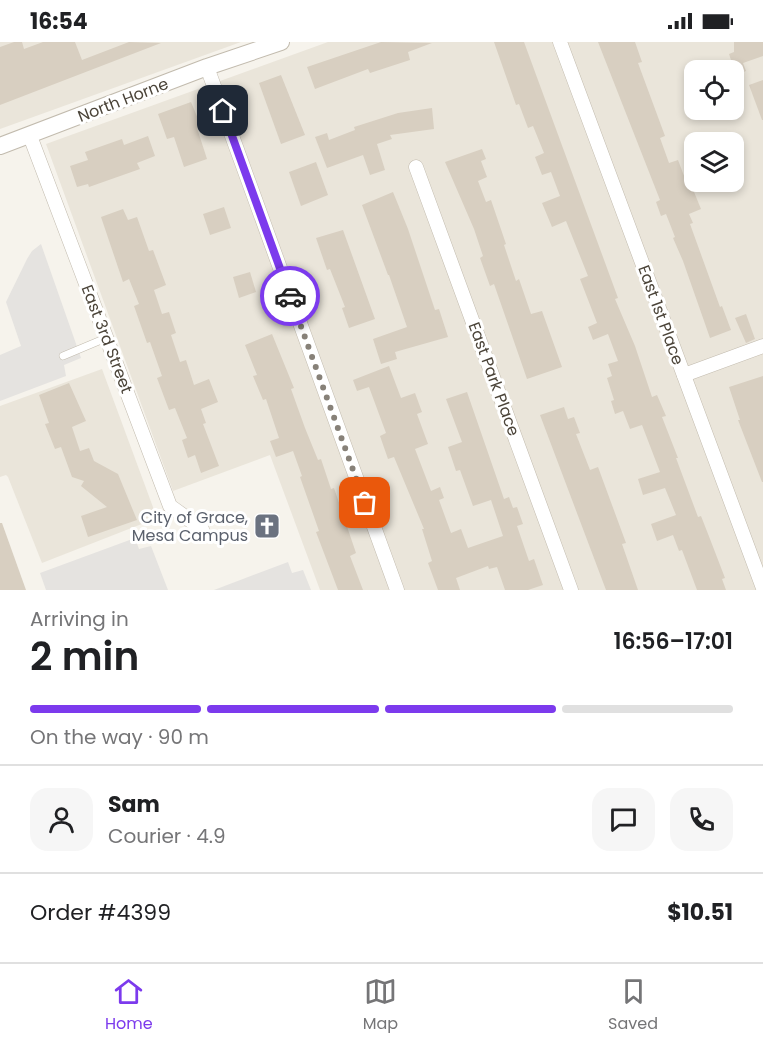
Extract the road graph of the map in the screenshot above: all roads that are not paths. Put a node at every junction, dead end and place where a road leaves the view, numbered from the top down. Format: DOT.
graph roads {
  1 [pos="281,42"];
  2 [pos="560,42"];
  3 [pos="207,67"];
  4 [pos="30,136"];
  5 [pos="0,146"];
  6 [pos="416,167"];
  7 [pos="106,338"];
  8 [pos="763,346"];
  9 [pos="63,356"];
  10 [pos="684,375"];
  11 [pos="202,529"];
  12 [pos="763,588"];
  13 [pos="397,590"];
  14 [pos="571,590"];
  1 -- 3 [label="street, North Horne"];
  2 -- 10 [label="street, East 1st Place"];
  3 -- 4 [label="street, North Horne"];
  3 -- 13 [label="street"];
  4 -- 5 [label="street, North Horne"];
  4 -- 7 [label="street, East 3rd Street"];
  6 -- 14 [label="street, East Park Place"];
  7 -- 9 [label="lane"];
  7 -- 11 [label="street, East 3rd Street"];
  8 -- 10 [label="street"];
  10 -- 12 [label="street, East 1st Place"];
}
